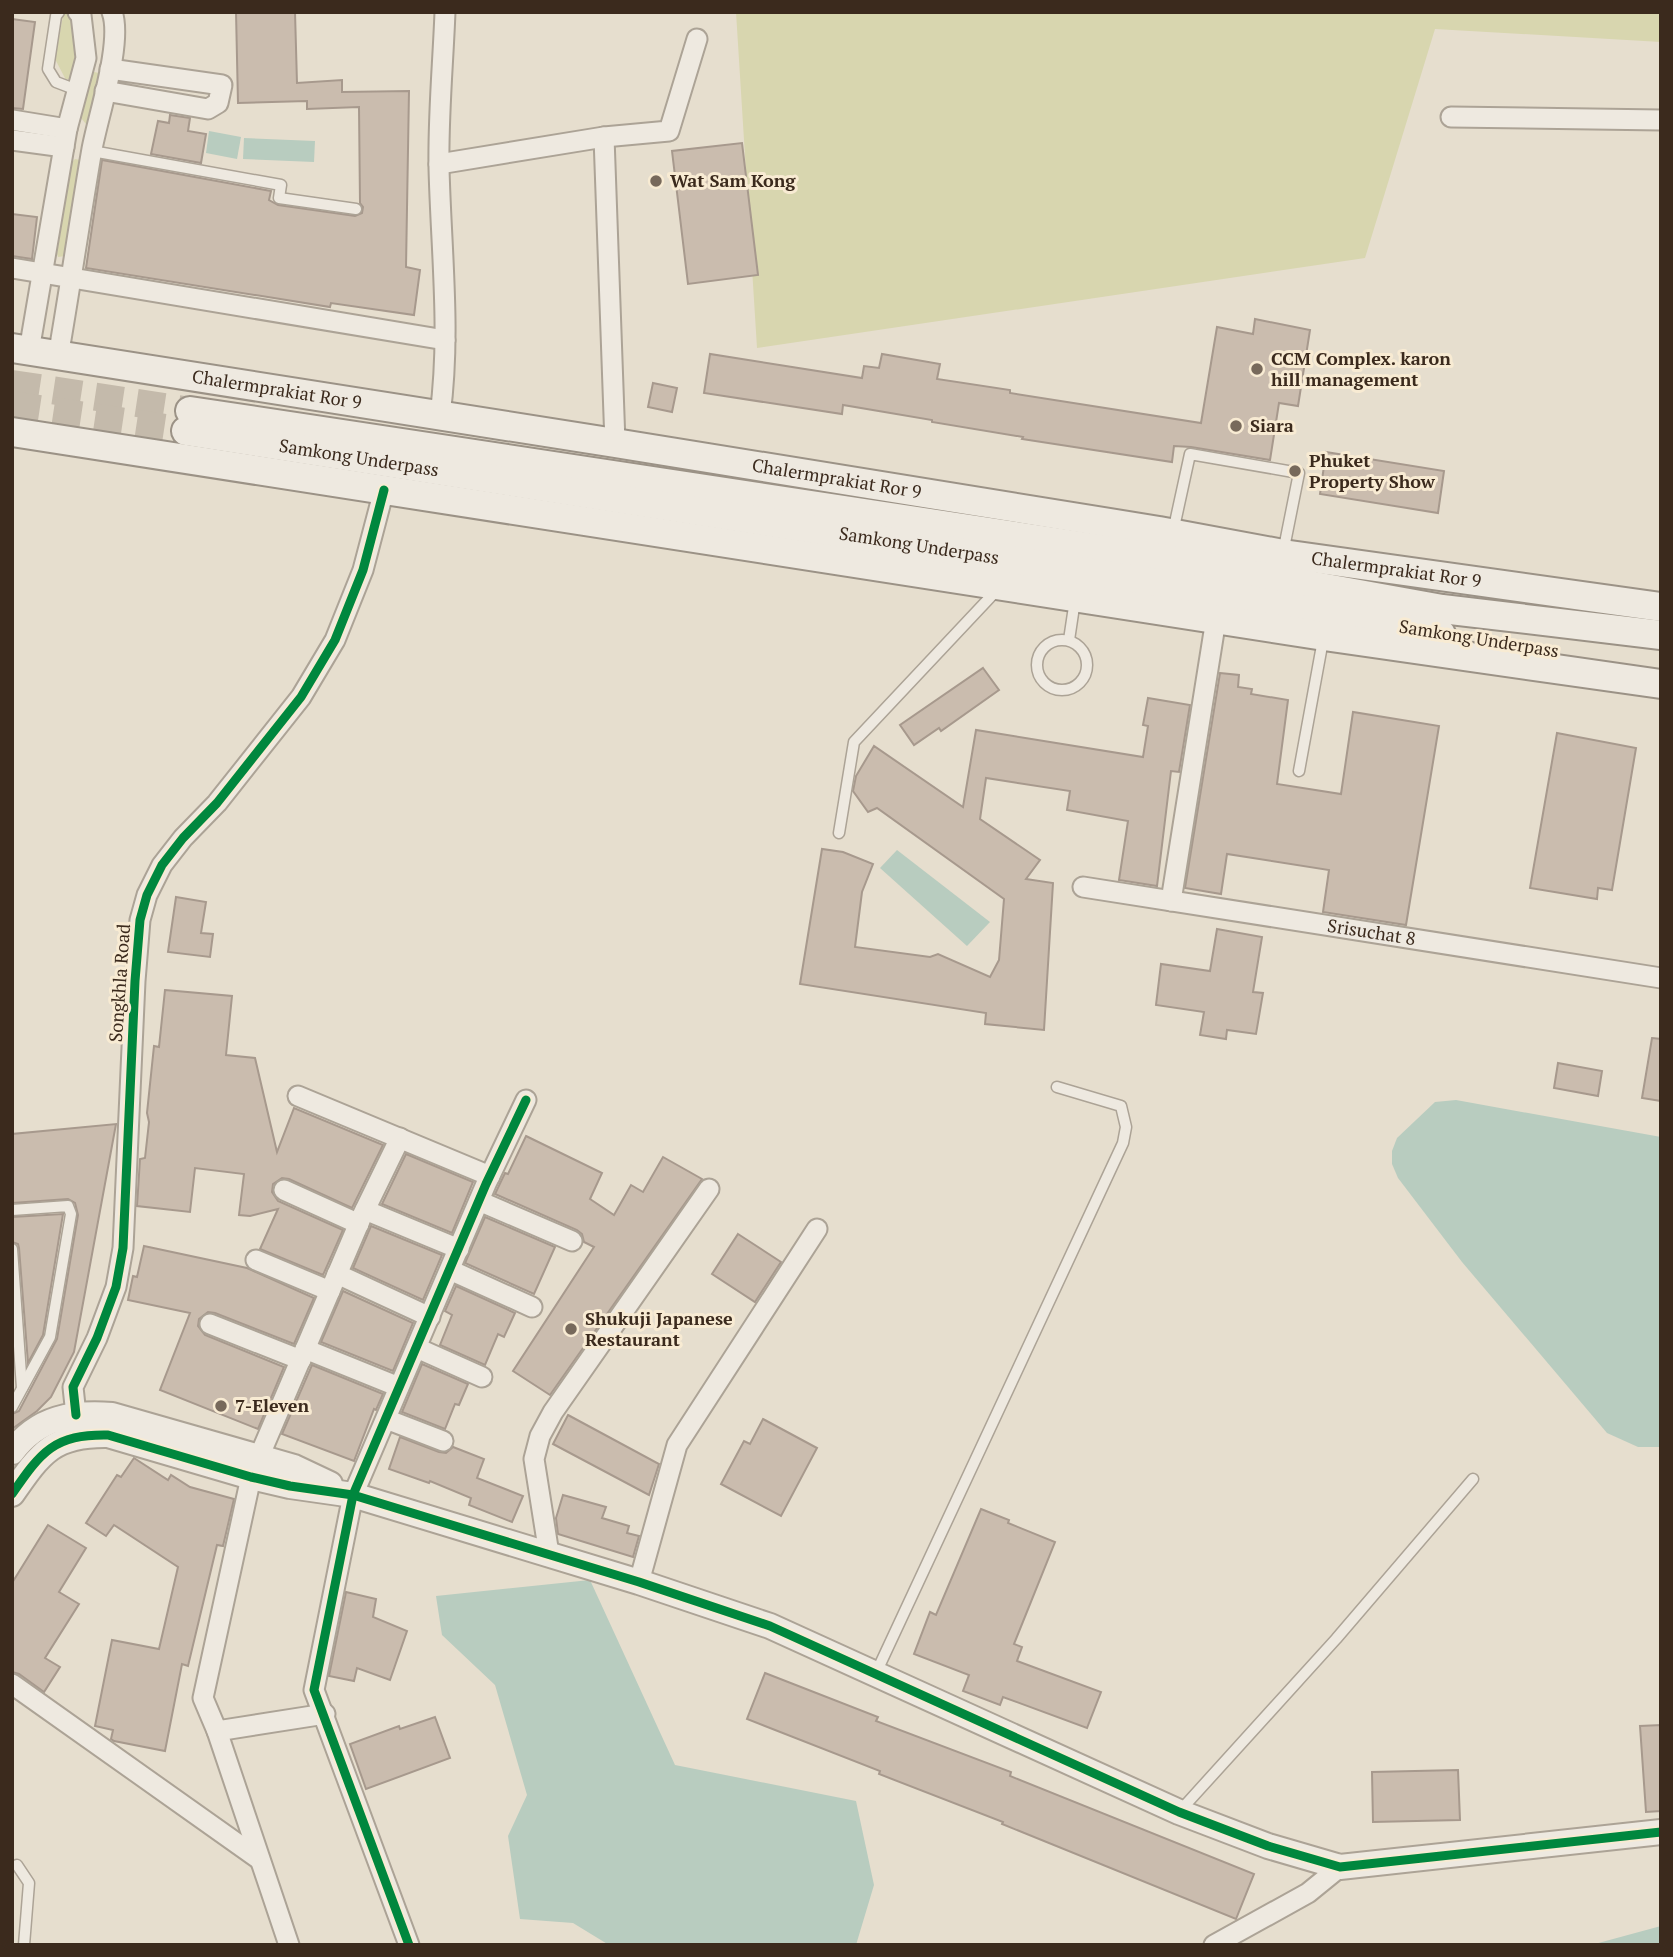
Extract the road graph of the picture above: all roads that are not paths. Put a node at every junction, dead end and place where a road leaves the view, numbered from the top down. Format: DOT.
graph roads {
  1 [pos="59,12"];
  2 [pos="78,12"];
  3 [pos="112,12"];
  4 [pos="445,12"];
  5 [pos="697,39"];
  6 [pos="86,58"];
  7 [pos="110,66"];
  8 [pos="77,90"];
  9 [pos="105,91"];
  10 [pos="1451,117"];
  11 [pos="12,120"];
  12 [pos="1661,120"];
  13 [pos="604,137"];
  14 [pos="65,139"];
  15 [pos="12,140"];
  16 [pos="93,148"];
  17 [pos="439,164"];
  18 [pos="356,209"];
  19 [pos="12,268"];
  20 [pos="44,272"];
  21 [pos="72,277"];
  22 [pos="445,340"];
  23 [pos="18,350"];
  24 [pos="58,357"];
  25 [pos="440,415"];
  26 [pos="18,433"];
  27 [pos="615,443"];
  28 [pos="384,491"];
  29 [pos="1173,534"];
  30 [pos="1283,554"];
  31 [pos="1001,585"];
  32 [pos="1076,596"];
  33 [pos="1216,619"];
  34 [pos="1659,625"];
  35 [pos="1324,636"];
  36 [pos="1069,640"];
  37 [pos="1658,672"];
  38 [pos="1299,771"];
  39 [pos="839,833"];
  40 [pos="1083,887"];
  41 [pos="1171,901"];
  42 [pos="1661,978"];
  43 [pos="1057,1087"];
  44 [pos="298,1096"];
  45 [pos="526,1100"];
  46 [pos="400,1138"];
  47 [pos="490,1176"];
  48 [pos="709,1189"];
  49 [pos="284,1190"];
  50 [pos="479,1201"];
  51 [pos="12,1210"];
  52 [pos="362,1217"];
  53 [pos="817,1229"];
  54 [pos="572,1241"];
  55 [pos="12,1249"];
  56 [pos="459,1249"];
  57 [pos="256,1260"];
  58 [pos="450,1270"];
  59 [pos="333,1283"];
  60 [pos="532,1307"];
  61 [pos="430,1317"];
  62 [pos="210,1324"];
  63 [pos="417,1348"];
  64 [pos="303,1354"];
  65 [pos="482,1377"];
  66 [pos="400,1387"];
  67 [pos="22,1388"];
  68 [pos="12,1407"];
  69 [pos="76,1415"];
  70 [pos="386,1419"];
  71 [pos="443,1441"];
  72 [pos="12,1452"];
  73 [pos="255,1467"];
  74 [pos="1473,1479"];
  75 [pos="12,1494"];
  76 [pos="353,1495"];
  77 [pos="549,1554"];
  78 [pos="639,1581"];
  79 [pos="876,1674"];
  80 [pos="12,1684"];
  81 [pos="325,1714"];
  82 [pos="217,1731"];
  83 [pos="1179,1812"];
  84 [pos="1661,1832"];
  85 [pos="259,1859"];
  86 [pos="17,1865"];
  87 [pos="1340,1867"];
  88 [pos="24,1945"];
  89 [pos="289,1945"];
  90 [pos="409,1945"];
  91 [pos="1213,1945"];
  1 -- 8 [label="lane"];
  2 -- 6 [label="street"];
  3 -- 7 [label="street"];
  4 -- 17 [label="street"];
  5 -- 13 [label="street"];
  6 -- 7 [label="street"];
  6 -- 8 [label="street"];
  7 -- 9 [label="street"];
  7 -- 9 [label="street"];
  8 -- 14 [label="street"];
  9 -- 16 [label="street"];
  10 -- 12 [label="street"];
  11 -- 14 [label="street"];
  13 -- 17 [label="street"];
  13 -- 27 [label="street"];
  14 -- 15 [label="street"];
  14 -- 16 [label="street"];
  14 -- 20 [label="street"];
  16 -- 18 [label="lane"];
  16 -- 21 [label="street"];
  17 -- 22 [label="street"];
  19 -- 20 [label="street"];
  20 -- 21 [label="street"];
  20 -- 23 [label="street"];
  21 -- 22 [label="street"];
  21 -- 24 [label="street"];
  22 -- 25 [label="street"];
  23 -- 24 [label="main road, Chalermprakiat Ror 9"];
  24 -- 25 [label="main road, Chalermprakiat Ror 9"];
  25 -- 27 [label="main road, Chalermprakiat Ror 9"];
  26 -- 28 [label="main road"];
  27 -- 29 [label="main road, Chalermprakiat Ror 9"];
  28 -- 31 [label="main road"];
  28 -- 69 [label="street, Songkhla Road"];
  29 -- 30 [label="main road, Chalermprakiat Ror 9"];
  29 -- 30 [label="lane"];
  30 -- 34 [label="main road, Chalermprakiat Ror 9"];
  31 -- 32 [label="main road"];
  31 -- 39 [label="lane"];
  32 -- 33 [label="main road"];
  32 -- 36 [label="lane"];
  33 -- 35 [label="main road"];
  33 -- 41 [label="street"];
  34 -- 37 [label="main road, Samkong Underpass"];
  35 -- 37 [label="main road"];
  35 -- 38 [label="lane"];
  36 -- 36 [label="lane"];
  40 -- 41 [label="street, Srisuchat 8"];
  41 -- 42 [label="street, Srisuchat 8"];
  43 -- 79 [label="lane"];
  44 -- 46 [label="street"];
  45 -- 47 [label="street"];
  46 -- 47 [label="street"];
  46 -- 52 [label="street"];
  47 -- 50 [label="street"];
  48 -- 77 [label="street"];
  49 -- 52 [label="street"];
  50 -- 54 [label="street"];
  50 -- 56 [label="street"];
  51 -- 67 [label="lane"];
  52 -- 56 [label="street"];
  52 -- 59 [label="street"];
  53 -- 78 [label="street"];
  55 -- 67 [label="lane"];
  56 -- 58 [label="street"];
  57 -- 59 [label="street"];
  58 -- 60 [label="street"];
  58 -- 61 [label="street"];
  59 -- 61 [label="street"];
  59 -- 64 [label="street"];
  61 -- 63 [label="street"];
  62 -- 64 [label="street"];
  63 -- 65 [label="street"];
  63 -- 66 [label="street"];
  64 -- 66 [label="street"];
  64 -- 73 [label="street"];
  66 -- 70 [label="street"];
  67 -- 68 [label="lane"];
  69 -- 72 [label="street"];
  69 -- 73 [label="street"];
  70 -- 71 [label="street"];
  70 -- 76 [label="street"];
  73 -- 75 [label="street"];
  73 -- 76 [label="street"];
  73 -- 82 [label="street"];
  74 -- 83 [label="lane"];
  76 -- 77 [label="street"];
  76 -- 81 [label="street"];
  77 -- 78 [label="street"];
  78 -- 79 [label="street"];
  79 -- 83 [label="street"];
  80 -- 85 [label="street"];
  81 -- 82 [label="street"];
  81 -- 90 [label="street"];
  82 -- 85 [label="street"];
  83 -- 87 [label="street"];
  84 -- 87 [label="street"];
  85 -- 89 [label="street"];
  86 -- 88 [label="lane"];
  87 -- 91 [label="street"];
}
